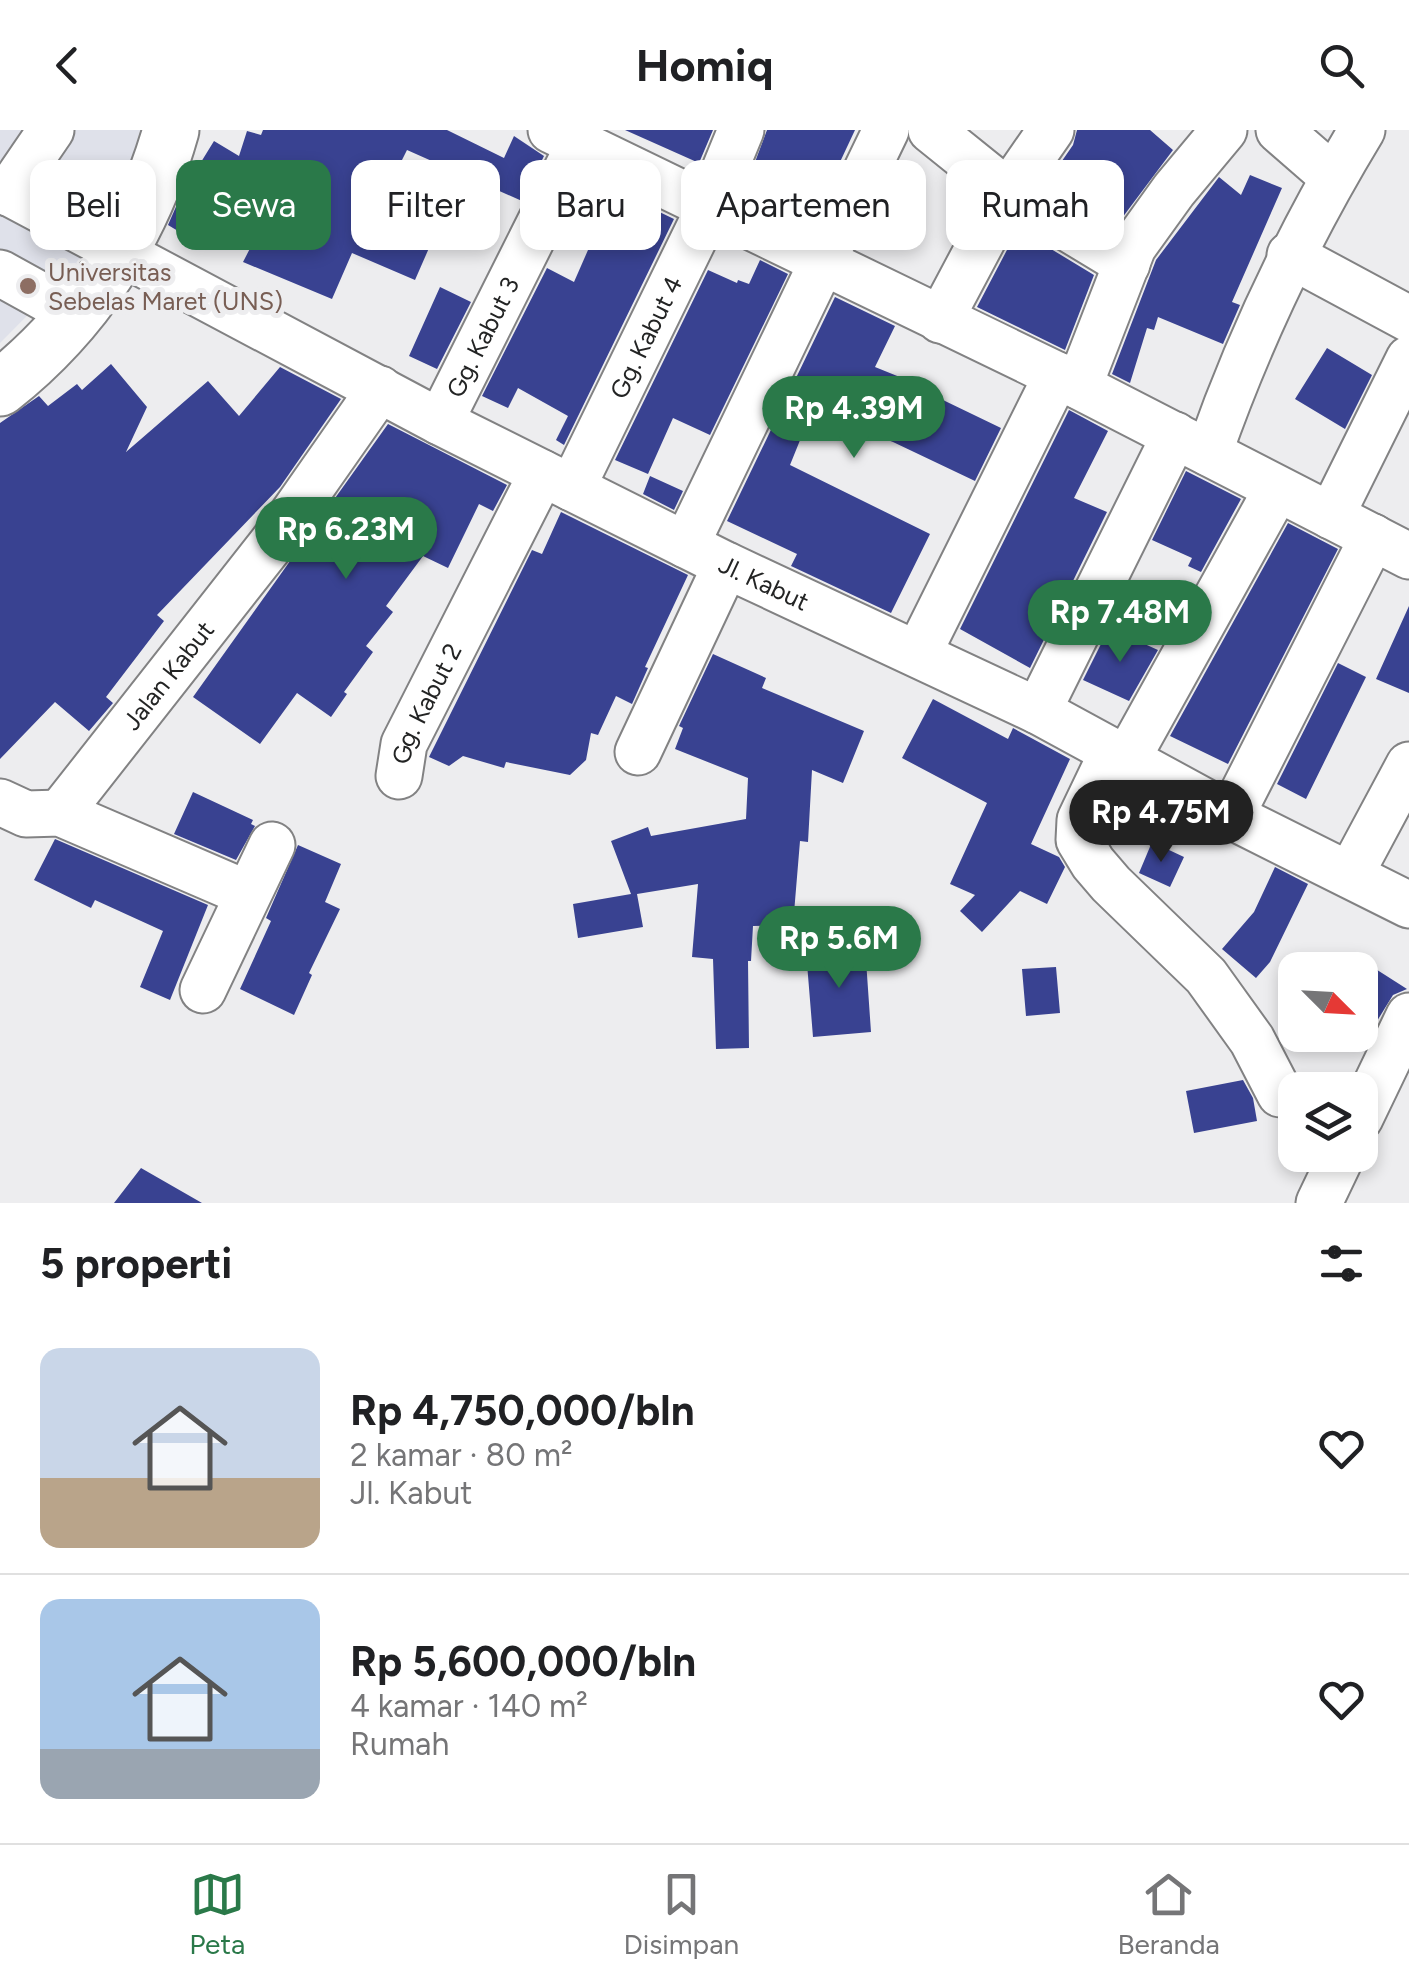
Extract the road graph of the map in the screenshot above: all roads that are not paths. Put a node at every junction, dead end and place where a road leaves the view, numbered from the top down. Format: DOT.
graph roads {
  1 [pos="51,130"];
  2 [pos="171,130"];
  3 [pos="741,130"];
  4 [pos="886,130"];
  5 [pos="931,130"];
  6 [pos="1052,130"];
  7 [pos="1224,130"];
  8 [pos="1279,130"];
  9 [pos="1362,130"];
  10 [pos="565,137"];
  11 [pos="729,160"];
  12 [pos="968,160"];
  13 [pos="1031,160"];
  14 [pos="1334,177"];
  15 [pos="4,190"];
  16 [pos="681,194"];
  17 [pos="686,250"];
  18 [pos="796,250"];
  19 [pos="977,250"];
  20 [pos="1104,250"];
  21 [pos="120,252"];
  22 [pos="1290,254"];
  23 [pos="1127,264"];
  24 [pos="0,273"];
  25 [pos="76,315"];
  26 [pos="1409,318"];
  27 [pos="940,320"];
  28 [pos="1409,359"];
  29 [pos="1068,381"];
  30 [pos="0,388"];
  31 [pos="380,389"];
  32 [pos="440,422"];
  33 [pos="1192,444"];
  34 [pos="557,481"];
  35 [pos="1277,488"];
  36 [pos="1331,516"];
  37 [pos="686,545"];
  38 [pos="1391,547"];
  39 [pos="726,565"];
  40 [pos="918,654"];
  41 [pos="1038,711"];
  42 [pos="638,752"];
  43 [pos="1120,755"];
  44 [pos="1409,765"];
  45 [pos="399,776"];
  46 [pos="0,802"];
  47 [pos="60,813"];
  48 [pos="1231,816"];
  49 [pos="272,845"];
  50 [pos="1350,875"];
  51 [pos="248,894"];
  52 [pos="1409,906"];
  53 [pos="202,990"];
  54 [pos="1409,1016"];
  55 [pos="1378,1081"];
  56 [pos="1278,1090"];
  57 [pos="1334,1172"];
  58 [pos="1319,1203"];
  1 -- 15 [label="street"];
  2 -- 21 [label="main road"];
  3 -- 11 [label="street, Gg. Kabut 4"];
  4 -- 37 [label="street"];
  5 -- 12 [label="street"];
  6 -- 13 [label="street"];
  7 -- 23 [label="street"];
  8 -- 14 [label="street"];
  9 -- 14 [label="street"];
  10 -- 16 [label="street"];
  10 -- 32 [label="street, Gg. Kabut 3"];
  14 -- 22 [label="street"];
  15 -- 21 [label="street, Jl. Kabut"];
  17 -- 34 [label="street, Gg. Kabut 4"];
  18 -- 27 [label="street"];
  19 -- 27 [label="street"];
  20 -- 23 [label="street"];
  21 -- 25 [label="main road"];
  21 -- 31 [label="street, Jl. Kabut"];
  22 -- 26 [label="street"];
  22 -- 33 [label="street"];
  23 -- 29 [label="street"];
  24 -- 25 [label="street"];
  25 -- 30 [label="main road"];
  27 -- 29 [label="street"];
  28 -- 36 [label="street"];
  29 -- 33 [label="street"];
  29 -- 40 [label="street"];
  31 -- 32 [label="street, Jl. Kabut"];
  31 -- 47 [label="street, Jalan Kabut"];
  32 -- 34 [label="street, Jl. Kabut"];
  33 -- 35 [label="street"];
  33 -- 41 [label="street"];
  34 -- 37 [label="street, Jl. Kabut"];
  34 -- 45 [label="street, Gg. Kabut 2"];
  35 -- 36 [label="street"];
  35 -- 43 [label="street"];
  36 -- 38 [label="street"];
  37 -- 39 [label="street, Jl. Kabut"];
  38 -- 48 [label="street"];
  39 -- 40 [label="street, Jl. Kabut"];
  39 -- 42 [label="street"];
  40 -- 41 [label="street, Jl. Kabut"];
  41 -- 43 [label="street, Jl. Kabut"];
  43 -- 48 [label="street, Jl. Kabut"];
  43 -- 56 [label="street"];
  44 -- 50 [label="street"];
  46 -- 47 [label="street"];
  47 -- 51 [label="street"];
  48 -- 50 [label="street, Jl. Kabut"];
  49 -- 51 [label="street"];
  50 -- 52 [label="street, Jl. Kabut"];
  51 -- 53 [label="street"];
  54 -- 55 [label="street"];
  57 -- 58 [label="street"];
}
